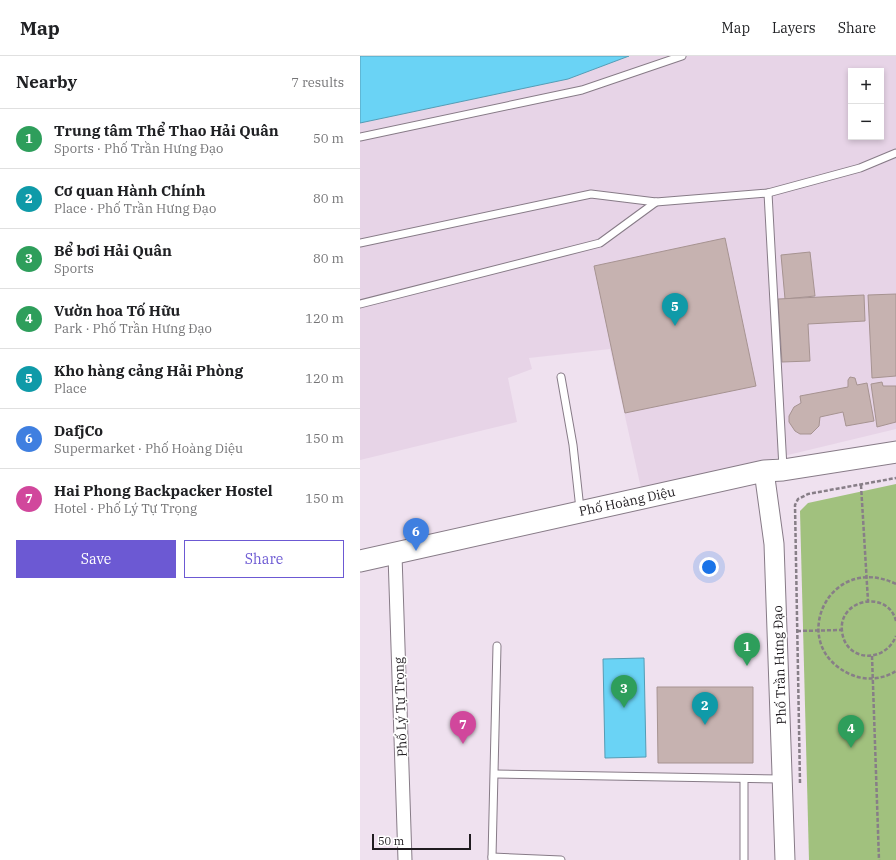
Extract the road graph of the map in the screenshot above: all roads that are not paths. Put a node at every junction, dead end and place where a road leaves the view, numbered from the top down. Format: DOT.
graph roads {
  1 [pos="682,56"];
  2 [pos="360,136"];
  3 [pos="896,153"];
  4 [pos="768,193"];
  5 [pos="656,202"];
  6 [pos="360,243"];
  7 [pos="360,304"];
  8 [pos="561,377"];
  9 [pos="896,452"];
  10 [pos="774,471"];
  11 [pos="580,511"];
  12 [pos="394,555"];
  13 [pos="360,561"];
  14 [pos="497,646"];
  15 [pos="495,774"];
  16 [pos="744,779"];
  17 [pos="784,779"];
  18 [pos="492,859"];
  19 [pos="405,860"];
  20 [pos="561,860"];
  21 [pos="744,860"];
  22 [pos="785,860"];
  1 -- 2 [label="lane"];
  3 -- 4 [label="lane"];
  4 -- 5 [label="lane"];
  4 -- 10 [label="lane"];
  5 -- 6 [label="lane"];
  5 -- 7 [label="lane"];
  8 -- 11 [label="lane"];
  9 -- 10 [label="main road, Phố Hoàng Diệu"];
  10 -- 11 [label="main road, Phố Hoàng Diệu"];
  10 -- 17 [label="main road, Phố Trần Hưng Đạo"];
  11 -- 12 [label="main road, Phố Hoàng Diệu"];
  12 -- 13 [label="main road, Phố Hoàng Diệu"];
  12 -- 19 [label="street, Phố Lý Tự Trọng"];
  14 -- 15 [label="lane"];
  15 -- 16 [label="lane"];
  15 -- 18 [label="lane"];
  16 -- 17 [label="lane"];
  16 -- 21 [label="lane"];
  17 -- 22 [label="main road, Phố Trần Hưng Đạo"];
  18 -- 20 [label="lane"];
}
